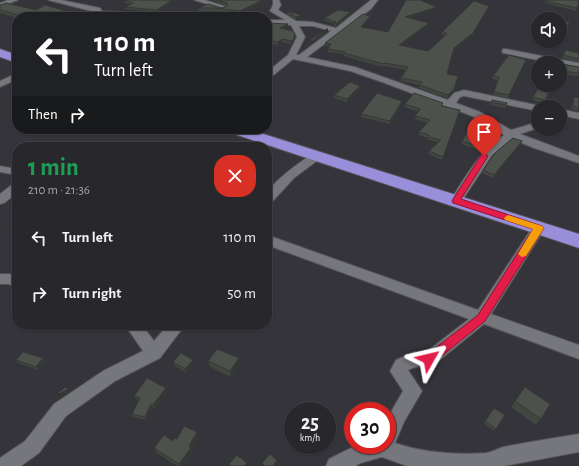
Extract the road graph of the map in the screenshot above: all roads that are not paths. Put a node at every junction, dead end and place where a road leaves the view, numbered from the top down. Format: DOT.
graph roads {
  1 [pos="15,0"];
  2 [pos="51,0"];
  3 [pos="197,0"];
  4 [pos="276,0"];
  5 [pos="375,0"];
  6 [pos="0,5"];
  7 [pos="223,7"];
  8 [pos="97,12"];
  9 [pos="272,22"];
  10 [pos="294,23"];
  11 [pos="336,30"];
  12 [pos="506,51"];
  13 [pos="0,53"];
  14 [pos="12,57"];
  15 [pos="296,57"];
  16 [pos="272,63"];
  17 [pos="283,64"];
  18 [pos="579,66"];
  19 [pos="272,72"];
  20 [pos="12,78"];
  21 [pos="0,84"];
  22 [pos="450,105"];
  23 [pos="531,107"];
  24 [pos="567,114"];
  25 [pos="579,117"];
  26 [pos="567,120"];
  27 [pos="531,127"];
  28 [pos="250,134"];
  29 [pos="510,134"];
  30 [pos="318,156"];
  31 [pos="579,160"];
  32 [pos="0,169"];
  33 [pos="12,171"];
  34 [pos="12,191"];
  35 [pos="272,193"];
  36 [pos="0,200"];
  37 [pos="456,201"];
  38 [pos="539,228"];
  39 [pos="579,241"];
  40 [pos="272,242"];
  41 [pos="0,279"];
  42 [pos="12,280"];
  43 [pos="481,318"];
  44 [pos="137,330"];
  45 [pos="173,330"];
  46 [pos="579,352"];
  47 [pos="154,353"];
  48 [pos="396,420"];
  49 [pos="579,443"];
  50 [pos="396,450"];
  51 [pos="358,454"];
  52 [pos="5,466"];
  53 [pos="336,466"];
  1 -- 6 [label="street"];
  2 -- 8 [label="street"];
  3 -- 7 [label="street"];
  4 -- 10 [label="street"];
  5 -- 11 [label="street"];
  9 -- 10 [label="street"];
  10 -- 11 [label="street"];
  10 -- 15 [label="street"];
  11 -- 15 [label="street"];
  12 -- 18 [label="street"];
  13 -- 14 [label="highway"];
  15 -- 17 [label="street"];
  15 -- 22 [label="street"];
  16 -- 17 [label="street"];
  17 -- 19 [label="street"];
  20 -- 21 [label="street"];
  22 -- 23 [label="street"];
  22 -- 29 [label="street"];
  24 -- 25 [label="street"];
  25 -- 26 [label="street"];
  27 -- 29 [label="street"];
  28 -- 30 [label="highway"];
  29 -- 31 [label="street"];
  29 -- 37 [label="street"];
  30 -- 35 [label="street"];
  30 -- 37 [label="highway"];
  32 -- 33 [label="street"];
  34 -- 36 [label="street"];
  37 -- 38 [label="highway"];
  38 -- 39 [label="highway"];
  38 -- 43 [label="street"];
  40 -- 43 [label="street"];
  41 -- 42 [label="street"];
  43 -- 46 [label="street"];
  43 -- 48 [label="street"];
  44 -- 47 [label="street"];
  45 -- 47 [label="street"];
  47 -- 52 [label="street"];
  49 -- 50 [label="street"];
  51 -- 53 [label="street"];
}
